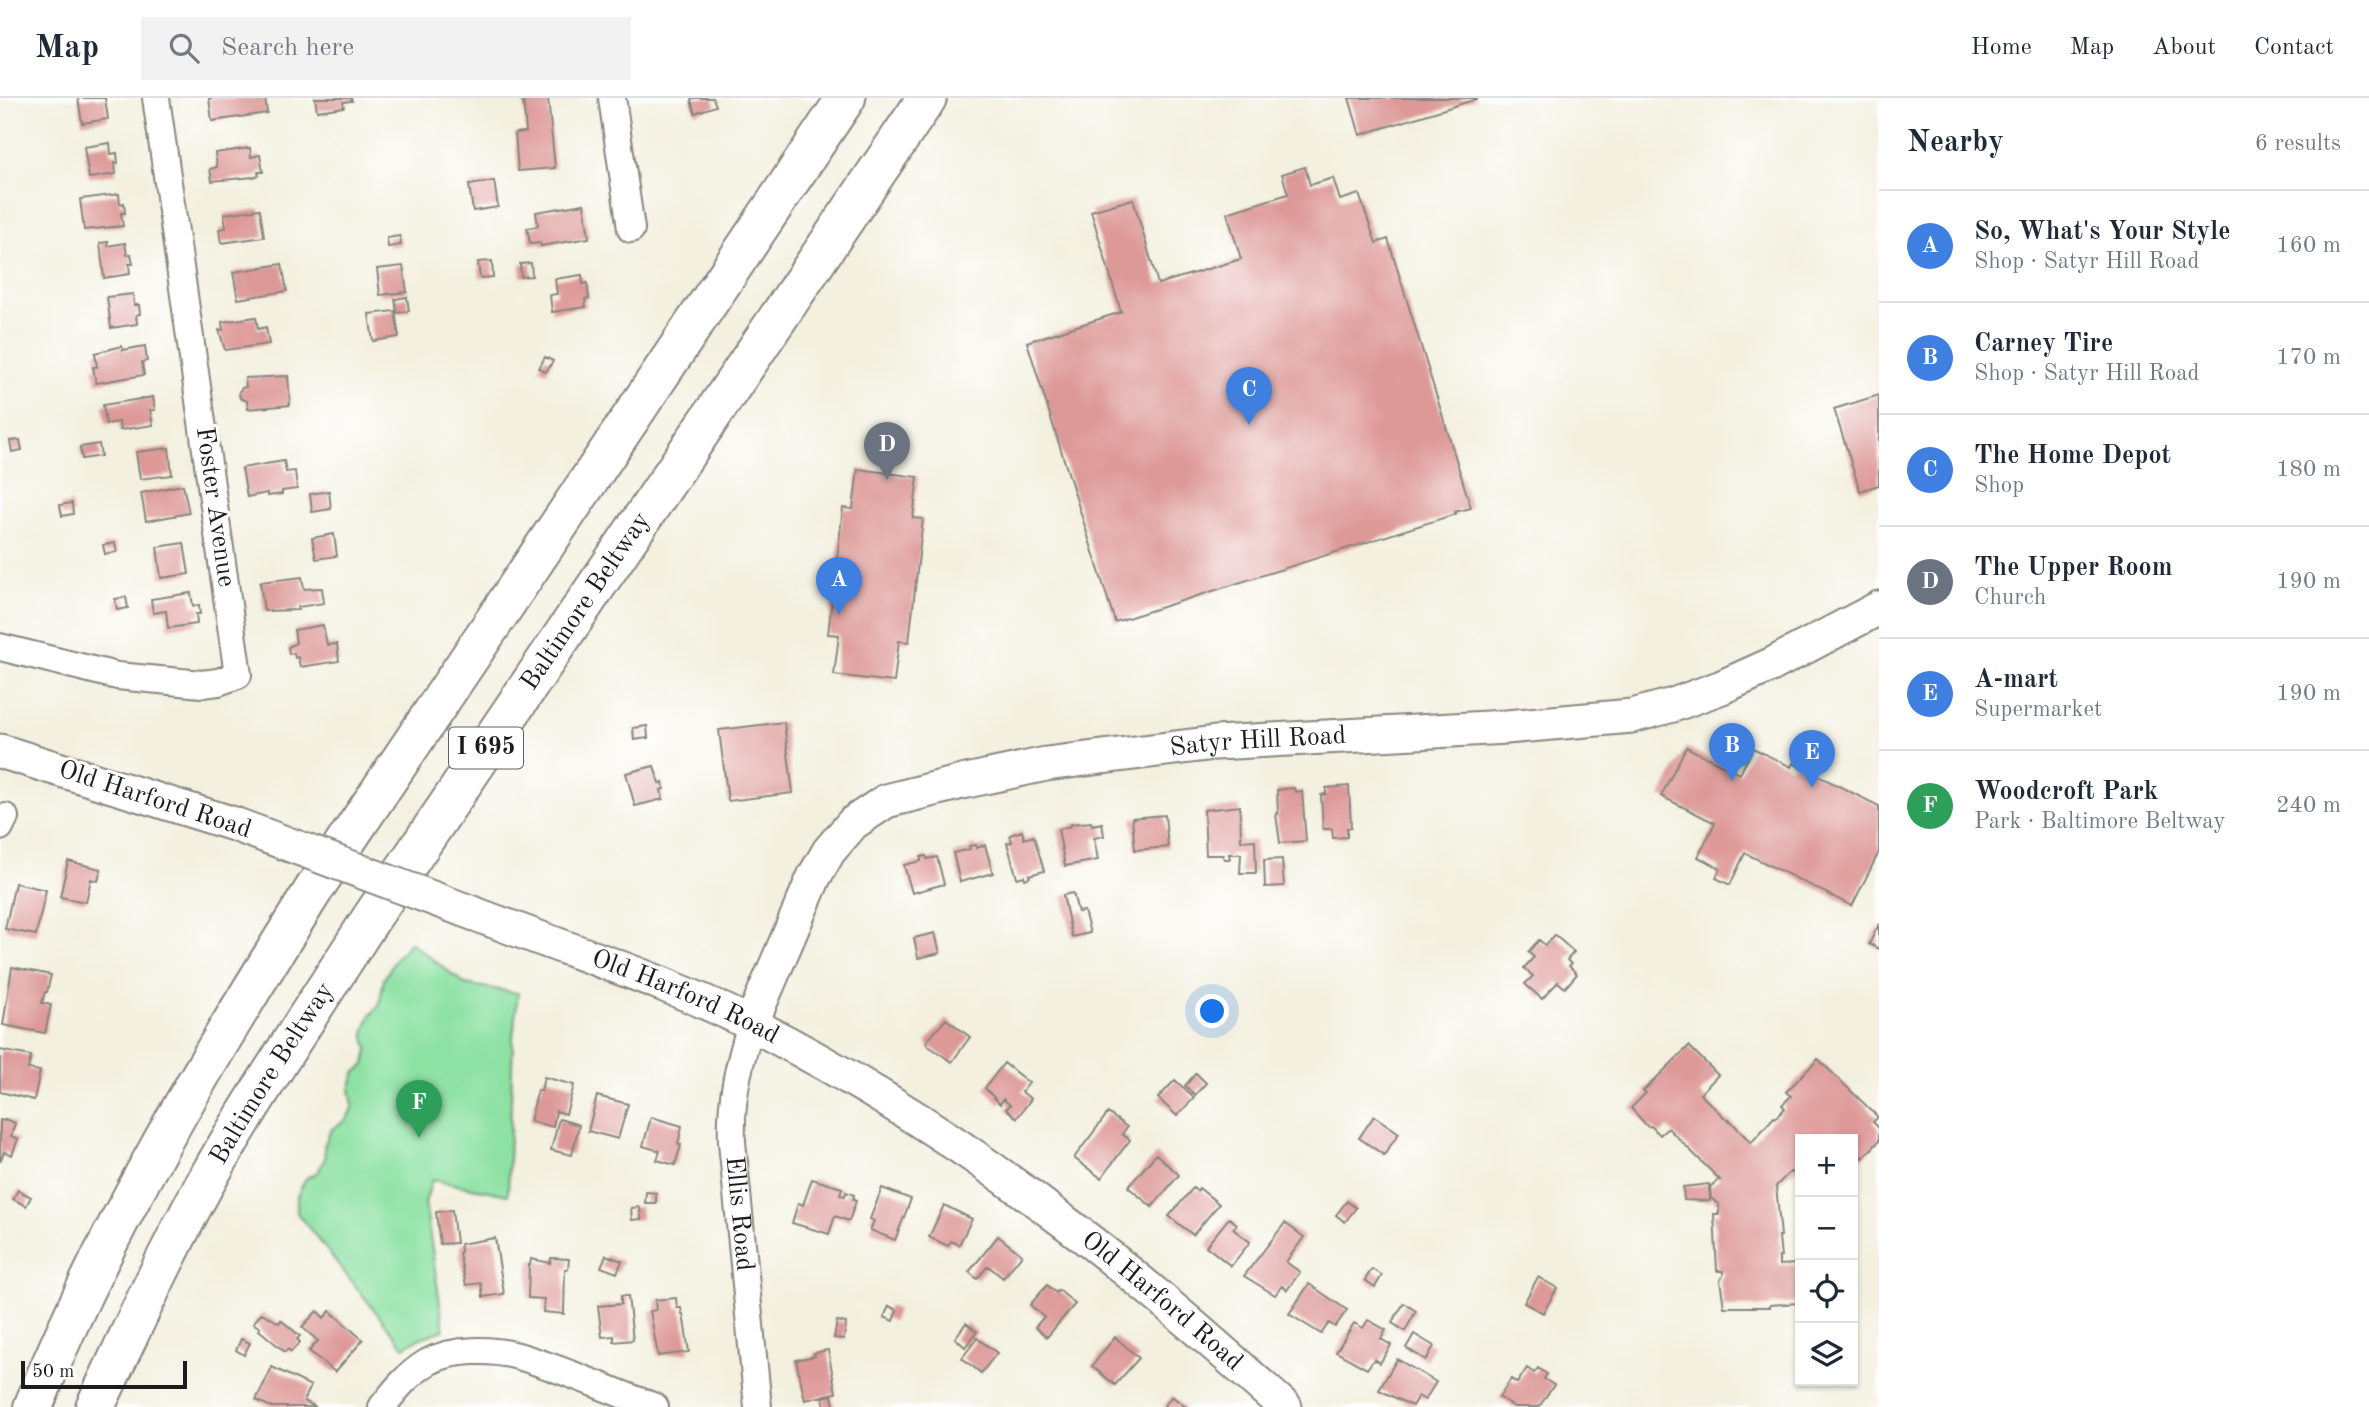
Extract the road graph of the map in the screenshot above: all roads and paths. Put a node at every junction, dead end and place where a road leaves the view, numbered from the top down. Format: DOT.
graph roads {
  1 [pos="156,98"];
  2 [pos="612,98"];
  3 [pos="845,99"];
  4 [pos="925,103"];
  5 [pos="631,229"];
  6 [pos="1879,608"];
  7 [pos="0,647"];
  8 [pos="0,751"];
  9 [pos="751,1024"];
  10 [pos="33,1407"];
  11 [pos="95,1407"];
  12 [pos="382,1407"];
  13 [pos="655,1407"];
  14 [pos="758,1407"];
  15 [pos="1285,1407"];
  1 -- 7 [label="street, Foster Avenue"];
  2 -- 5 [label="street"];
  3 -- 10 [label="highway, I 695"];
  4 -- 11 [label="highway, Baltimore Beltway / I 695"];
  6 -- 9 [label="street, Satyr Hill Road"];
  8 -- 9 [label="street, Old Harford Road, bridge"];
  9 -- 14 [label="street, Ellis Road"];
  9 -- 15 [label="street, Old Harford Road"];
  12 -- 13 [label="street"];
}
